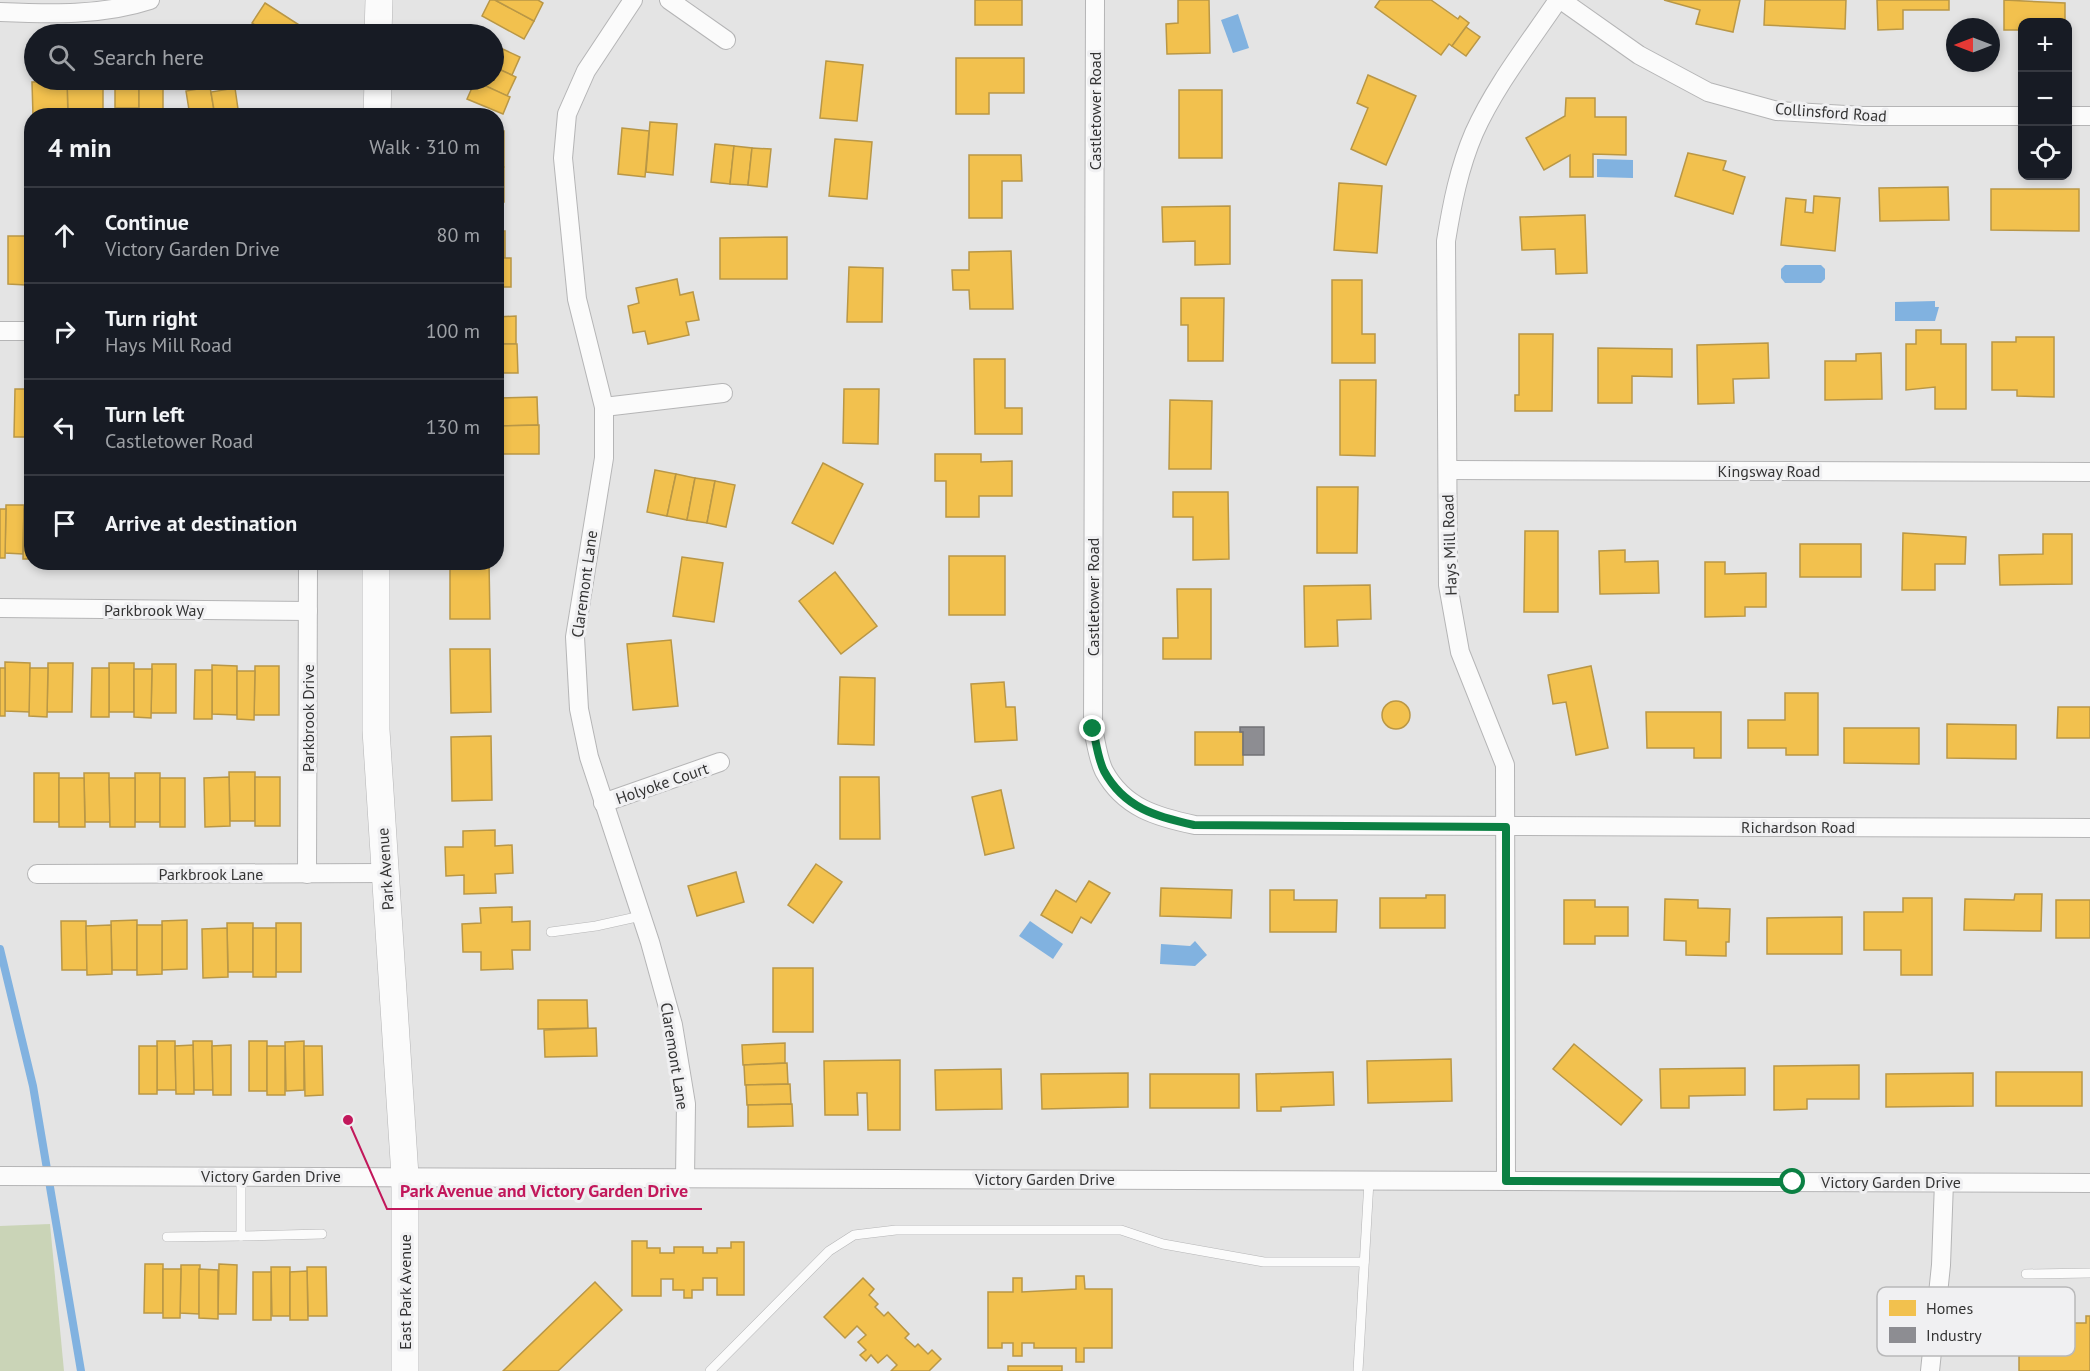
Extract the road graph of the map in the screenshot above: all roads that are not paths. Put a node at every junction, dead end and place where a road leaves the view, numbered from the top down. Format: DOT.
graph roads {
  1 [pos="150,0"];
  2 [pos="379,0"];
  3 [pos="633,0"];
  4 [pos="669,0"];
  5 [pos="1095,0"];
  6 [pos="1559,0"];
  7 [pos="0,12"];
  8 [pos="378,24"];
  9 [pos="726,40"];
  10 [pos="378,90"];
  11 [pos="377,108"];
  12 [pos="2018,116"];
  13 [pos="2072,116"];
  14 [pos="2090,116"];
  15 [pos="0,331"];
  16 [pos="24,331"];
  17 [pos="723,393"];
  18 [pos="604,408"];
  19 [pos="1448,470"];
  20 [pos="2090,472"];
  21 [pos="308,570"];
  22 [pos="376,570"];
  23 [pos="0,608"];
  24 [pos="308,611"];
  25 [pos="720,762"];
  26 [pos="603,803"];
  27 [pos="1506,827"];
  28 [pos="2090,828"];
  29 [pos="385,873"];
  30 [pos="37,874"];
  31 [pos="307,874"];
  32 [pos="641,916"];
  33 [pos="552,932"];
  34 [pos="0,1176"];
  35 [pos="241,1176"];
  36 [pos="405,1176"];
  37 [pos="685,1178"];
  38 [pos="1369,1181"];
  39 [pos="1506,1181"];
  40 [pos="1944,1182"];
  41 [pos="2090,1184"];
  42 [pos="321,1234"];
  43 [pos="242,1236"];
  44 [pos="167,1237"];
  45 [pos="1364,1262"];
  46 [pos="2090,1273"];
  47 [pos="2026,1274"];
  48 [pos="1939,1287"];
  49 [pos="1932,1356"];
  50 [pos="405,1371"];
  51 [pos="710,1371"];
  52 [pos="1358,1371"];
  53 [pos="1930,1371"];
  1 -- 7 [label="street"];
  2 -- 8 [label="main road"];
  3 -- 18 [label="street, Claremont Lane"];
  4 -- 9 [label="street"];
  5 -- 27 [label="street, Castletower Road"];
  6 -- 12 [label="street, Collinsford Road"];
  6 -- 19 [label="street, Hays Mill Road"];
  10 -- 11 [label="main road"];
  13 -- 14 [label="street"];
  15 -- 16 [label="street"];
  17 -- 18 [label="street"];
  18 -- 26 [label="street, Claremont Lane"];
  19 -- 20 [label="street, Kingsway Road"];
  19 -- 27 [label="street, Hays Mill Road"];
  21 -- 24 [label="street, Parkbrook Drive"];
  22 -- 29 [label="main road, Park Avenue"];
  23 -- 24 [label="street, Parkbrook Way"];
  24 -- 31 [label="street, Parkbrook Drive"];
  25 -- 26 [label="street, Holyoke Court"];
  26 -- 32 [label="street, Claremont Lane"];
  27 -- 28 [label="street, Richardson Road"];
  27 -- 39 [label="street, Hays Mill Road"];
  29 -- 31 [label="street, Parkbrook Lane"];
  29 -- 36 [label="main road, Park Avenue"];
  30 -- 31 [label="street, Parkbrook Lane"];
  32 -- 33 [label="lane"];
  32 -- 37 [label="street, Claremont Lane"];
  34 -- 35 [label="street, Victory Garden Drive"];
  35 -- 36 [label="street, Victory Garden Drive"];
  35 -- 43 [label="lane"];
  36 -- 37 [label="street, Victory Garden Drive"];
  36 -- 50 [label="main road, East Park Avenue"];
  37 -- 38 [label="street, Victory Garden Drive"];
  38 -- 39 [label="street, Victory Garden Drive"];
  38 -- 45 [label="lane"];
  39 -- 40 [label="street, Victory Garden Drive"];
  40 -- 41 [label="street, Victory Garden Drive"];
  40 -- 48 [label="street"];
  42 -- 43 [label="lane"];
  43 -- 44 [label="lane"];
  45 -- 51 [label="lane"];
  45 -- 52 [label="lane"];
  46 -- 47 [label="lane"];
  49 -- 53 [label="street"];
}
